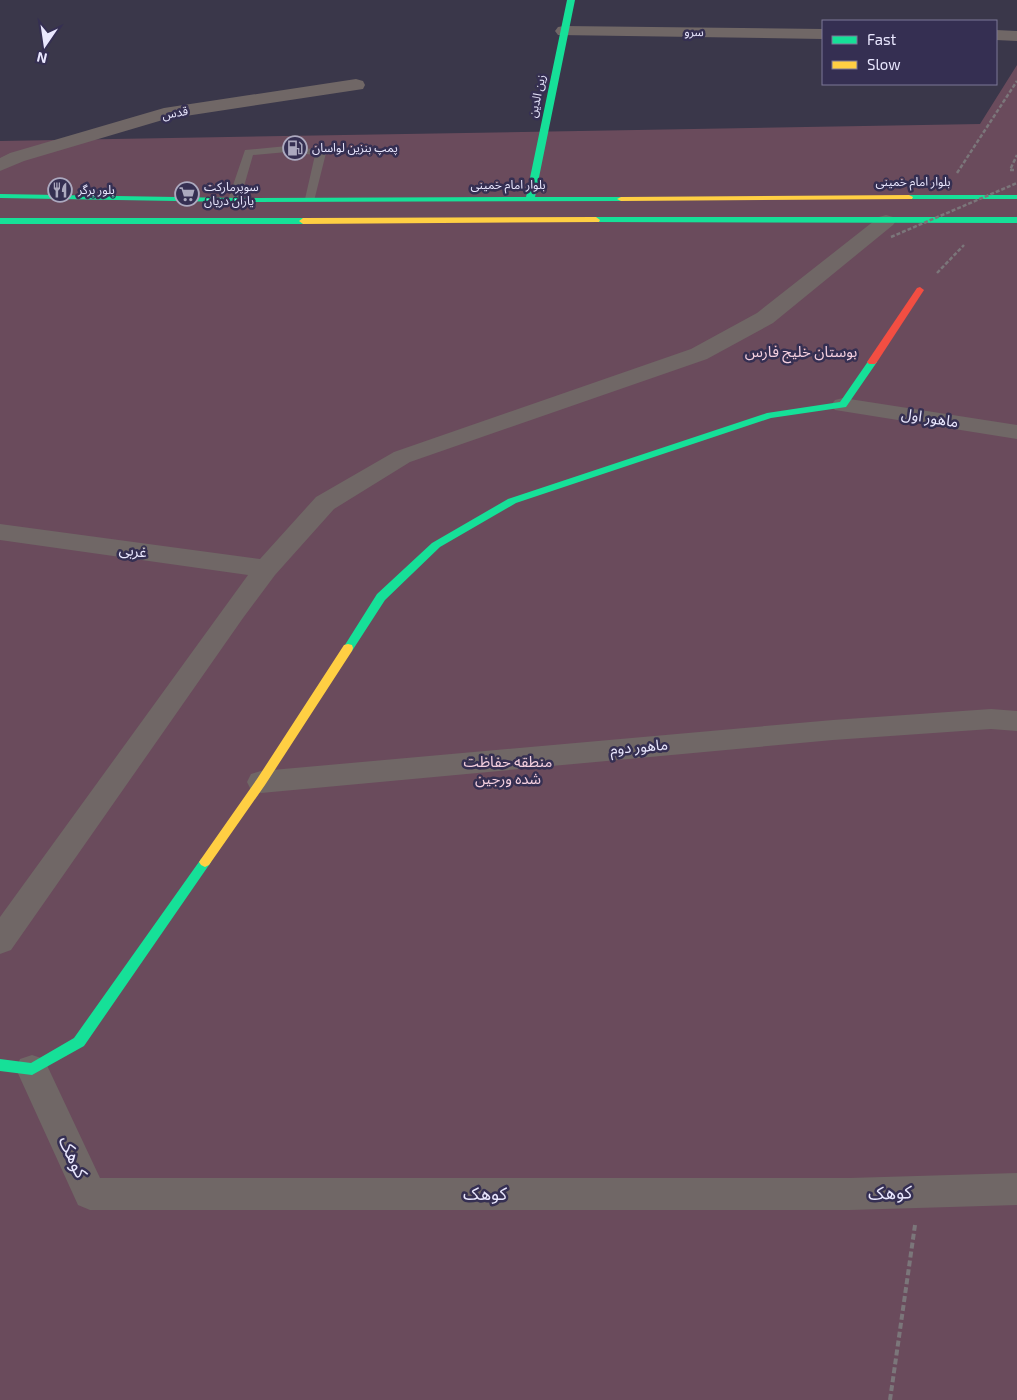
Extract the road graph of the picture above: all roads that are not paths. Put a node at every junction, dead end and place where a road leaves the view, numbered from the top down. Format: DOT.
graph roads {
  1 [pos="571,0"];
  2 [pos="564,31"];
  3 [pos="822,34"];
  4 [pos="997,36"];
  5 [pos="1017,36"];
  6 [pos="356,85"];
  7 [pos="0,165"];
  8 [pos="0,196"];
  9 [pos="1017,196"];
  10 [pos="310,199"];
  11 [pos="530,199"];
  12 [pos="234,200"];
  13 [pos="1017,220"];
  14 [pos="0,221"];
  15 [pos="888,229"];
  16 [pos="920,290"];
  17 [pos="843,405"];
  18 [pos="1017,432"];
  19 [pos="0,532"];
  20 [pos="266,569"];
  21 [pos="1017,722"];
  22 [pos="261,782"];
  23 [pos="0,941"];
  24 [pos="16,1067"];
  25 [pos="1017,1189"];
  1 -- 2 [label="main road, زین الدین"];
  2 -- 3 [label="street, سرو"];
  2 -- 11 [label="main road, زین الدین"];
  4 -- 5 [label="street"];
  6 -- 7 [label="street, قدس"];
  8 -- 12 [label="main road, بلوار امام خمینی"];
  9 -- 11 [label="main road, بلوار امام خمینی"];
  10 -- 11 [label="main road, بلوار امام خمینی"];
  10 -- 12 [label="main road, بلوار امام خمینی"];
  10 -- 12 [label="lane"];
  13 -- 15 [label="main road"];
  14 -- 15 [label="main road"];
  15 -- 20 [label="street"];
  16 -- 17 [label="main road"];
  17 -- 18 [label="street, ماهور اول"];
  17 -- 22 [label="main road"];
  19 -- 20 [label="street, غربی"];
  20 -- 23 [label="street"];
  21 -- 22 [label="street, ماهور دوم"];
  22 -- 24 [label="main road"];
  24 -- 25 [label="street, کوهک"];
}
